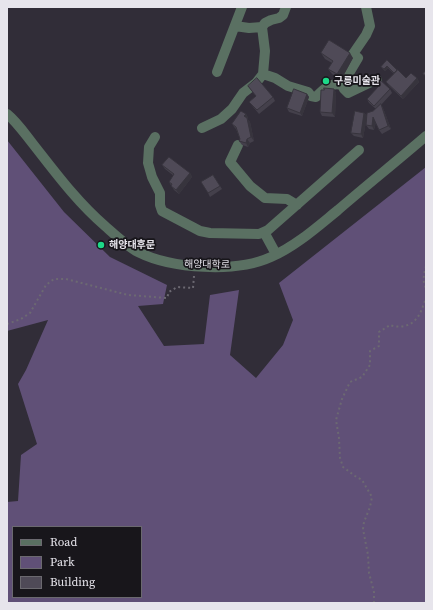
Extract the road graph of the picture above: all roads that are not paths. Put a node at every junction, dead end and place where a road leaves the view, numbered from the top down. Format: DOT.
graph roads {
  1 [pos="242,7"];
  2 [pos="286,7"];
  3 [pos="366,7"];
  4 [pos="234,26"];
  5 [pos="262,27"];
  6 [pos="217,72"];
  7 [pos="263,74"];
  8 [pos="377,80"];
  9 [pos="342,85"];
  10 [pos="8,114"];
  11 [pos="202,128"];
  12 [pos="426,136"];
  13 [pos="155,137"];
  14 [pos="238,145"];
  15 [pos="360,150"];
  16 [pos="297,205"];
  17 [pos="264,232"];
  18 [pos="276,254"];
  1 -- 4 [label="street"];
  2 -- 5 [label="street"];
  3 -- 9 [label="street"];
  4 -- 5 [label="street"];
  4 -- 6 [label="street"];
  5 -- 7 [label="street"];
  7 -- 9 [label="street"];
  7 -- 11 [label="street"];
  8 -- 9 [label="street"];
  10 -- 18 [label="street, 해양대학로"];
  12 -- 18 [label="street, 해양대학로"];
  13 -- 17 [label="street"];
  14 -- 16 [label="street"];
  15 -- 16 [label="street"];
  16 -- 17 [label="street"];
  17 -- 18 [label="street"];
}
